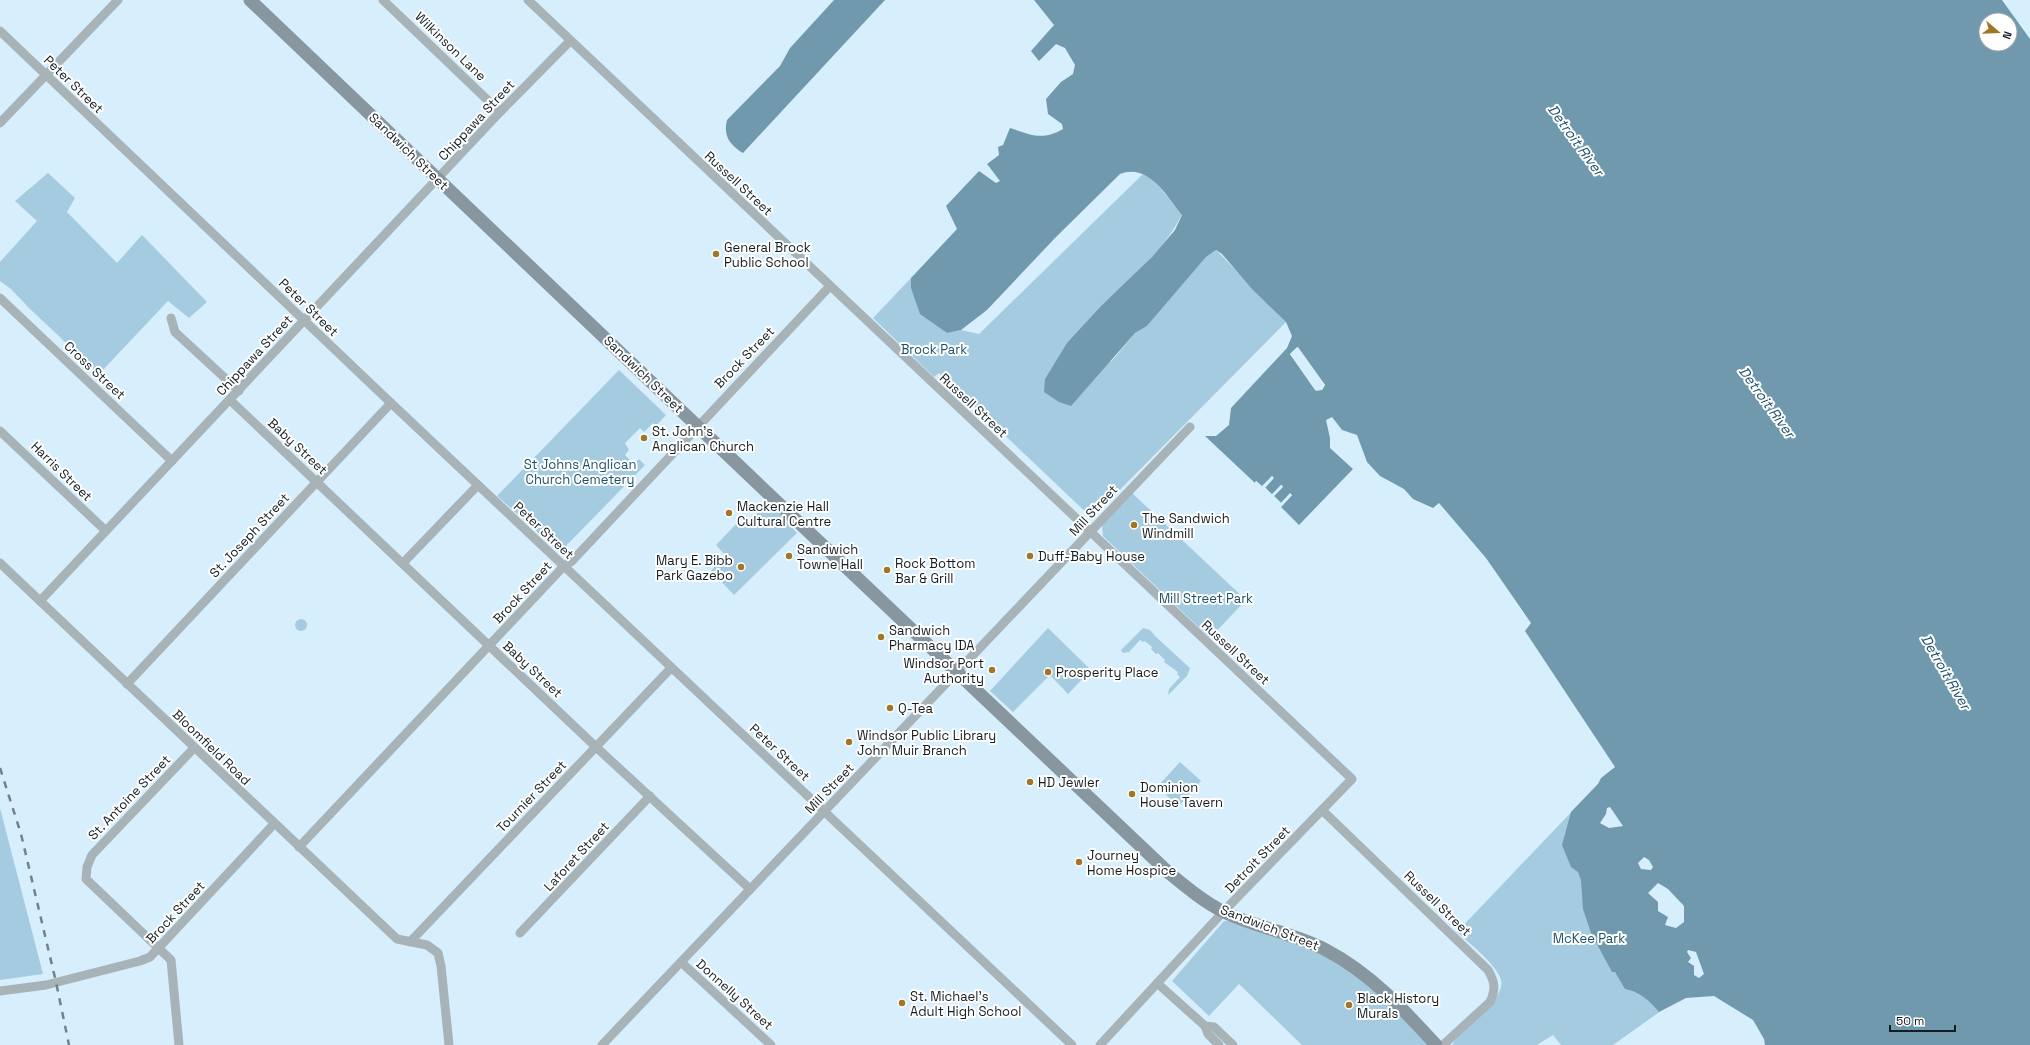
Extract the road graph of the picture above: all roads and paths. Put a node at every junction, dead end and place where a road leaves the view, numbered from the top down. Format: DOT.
graph roads {
  1 [pos="118,0"];
  2 [pos="250,0"];
  3 [pos="383,0"];
  4 [pos="528,0"];
  5 [pos="0,31"];
  6 [pos="570,40"];
  7 [pos="46,75"];
  8 [pos="500,112"];
  9 [pos="0,123"];
  10 [pos="439,179"];
  11 [pos="830,286"];
  12 [pos="0,298"];
  13 [pos="170,318"];
  14 [pos="305,321"];
  15 [pos="238,391"];
  16 [pos="230,400"];
  17 [pos="391,403"];
  18 [pos="698,425"];
  19 [pos="1190,427"];
  20 [pos="0,430"];
  21 [pos="172,461"];
  22 [pos="317,482"];
  23 [pos="478,485"];
  24 [pos="106,531"];
  25 [pos="1090,532"];
  26 [pos="0,563"];
  27 [pos="403,563"];
  28 [pos="564,566"];
  29 [pos="40,601"];
  30 [pos="489,645"];
  31 [pos="671,668"];
  32 [pos="957,673"];
  33 [pos="127,684"];
  34 [pos="596,747"];
  35 [pos="194,748"];
  36 [pos="1352,779"];
  37 [pos="650,796"];
  38 [pos="1322,810"];
  39 [pos="824,812"];
  40 [pos="274,824"];
  41 [pos="299,847"];
  42 [pos="750,890"];
  43 [pos="1223,912"];
  44 [pos="520,933"];
  45 [pos="410,942"];
  46 [pos="158,948"];
  47 [pos="681,962"];
  48 [pos="1157,983"];
  49 [pos="0,991"];
  50 [pos="1205,1026"];
  51 [pos="179,1045"];
  52 [pos="449,1045"];
  53 [pos="602,1045"];
  54 [pos="771,1045"];
  55 [pos="1072,1045"];
  56 [pos="1100,1045"];
  57 [pos="1219,1045"];
  58 [pos="1233,1045"];
  59 [pos="1436,1045"];
  60 [pos="1443,1045"];
  1 -- 7 [label="street"];
  2 -- 10 [label="main road, Sandwich Street"];
  3 -- 8 [label="street, Wilkinson Lane"];
  4 -- 6 [label="street, Russell Street"];
  5 -- 7 [label="street, Peter Street"];
  6 -- 8 [label="street, Chippawa Street"];
  6 -- 11 [label="street, Russell Street"];
  7 -- 9 [label="street"];
  7 -- 14 [label="street, Peter Street"];
  8 -- 10 [label="street, Chippawa Street"];
  10 -- 14 [label="street, Chippawa Street"];
  10 -- 18 [label="main road, Sandwich Street"];
  11 -- 18 [label="street, Brock Street"];
  11 -- 25 [label="street, Russell Street"];
  12 -- 21 [label="street, Cross Street"];
  13 -- 15 [label="street"];
  14 -- 15 [label="street, Chippawa Street"];
  14 -- 17 [label="street, Peter Street"];
  15 -- 16 [label="street, Chippawa Street"];
  16 -- 21 [label="street, Chippawa Street"];
  16 -- 22 [label="street, Baby Street"];
  17 -- 22 [label="street, St. Joseph Street"];
  17 -- 23 [label="street, Peter Street"];
  18 -- 28 [label="street, Brock Street"];
  18 -- 32 [label="main road, Sandwich Street"];
  19 -- 25 [label="street, Mill Street"];
  20 -- 24 [label="street, Harris Street"];
  21 -- 24 [label="street, Chippawa Street"];
  22 -- 27 [label="street, Baby Street"];
  22 -- 33 [label="street, St. Joseph Street"];
  23 -- 27 [label="street"];
  23 -- 28 [label="street, Peter Street"];
  24 -- 29 [label="street, Chippawa Street"];
  25 -- 32 [label="street, Mill Street"];
  25 -- 36 [label="street, Russell Street"];
  26 -- 29 [label="street, Bloomfield Road"];
  27 -- 30 [label="street, Baby Street"];
  28 -- 30 [label="street, Brock Street"];
  28 -- 31 [label="street, Peter Street"];
  29 -- 33 [label="street, Bloomfield Road"];
  30 -- 34 [label="street, Baby Street"];
  30 -- 41 [label="street, Brock Street"];
  31 -- 34 [label="street, Tournier Street"];
  31 -- 39 [label="street, Peter Street"];
  32 -- 39 [label="street, Mill Street"];
  32 -- 43 [label="main road, Sandwich Street"];
  33 -- 35 [label="street, Bloomfield Road"];
  34 -- 37 [label="street, Baby Street"];
  34 -- 45 [label="street, Tournier Street"];
  35 -- 40 [label="street, Bloomfield Road"];
  35 -- 46 [label="street, St. Antoine Street"];
  36 -- 38 [label="street, Detroit Street"];
  37 -- 42 [label="street, Baby Street"];
  37 -- 44 [label="street, Laforet Street"];
  38 -- 43 [label="street, Detroit Street"];
  38 -- 60 [label="street, Russell Street"];
  39 -- 42 [label="street, Mill Street"];
  39 -- 55 [label="street, Peter Street"];
  40 -- 41 [label="street, Bloomfield Road"];
  40 -- 46 [label="street, Brock Street"];
  41 -- 45 [label="street, Bloomfield Road"];
  42 -- 47 [label="street, Mill Street"];
  43 -- 48 [label="street, Detroit Street"];
  43 -- 59 [label="main road, Sandwich Street"];
  45 -- 52 [label="street, Bloomfield Road"];
  46 -- 49 [label="street, Brock Street"];
  46 -- 51 [label="street"];
  47 -- 53 [label="street, Mill Street"];
  47 -- 54 [label="street, Donnelly Street"];
  48 -- 50 [label="street"];
  48 -- 56 [label="street, Detroit Street"];
  50 -- 57 [label="street"];
  50 -- 58 [label="street"];
}
